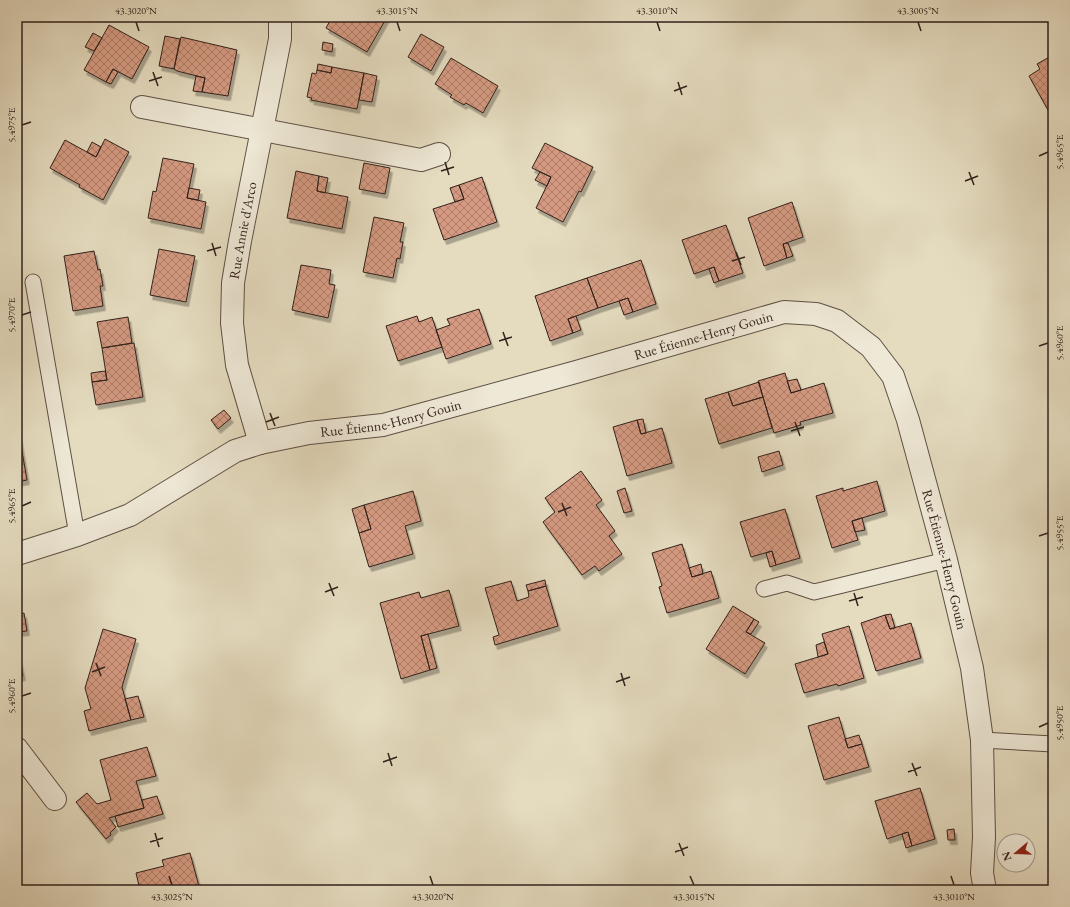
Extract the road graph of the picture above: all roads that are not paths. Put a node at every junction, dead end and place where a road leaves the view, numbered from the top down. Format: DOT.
graph roads {
  1 [pos="280,17"];
  2 [pos="142,107"];
  3 [pos="262,130"];
  4 [pos="439,154"];
  5 [pos="34,282"];
  6 [pos="260,443"];
  7 [pos="77,535"];
  8 [pos="17,554"];
  9 [pos="946,560"];
  10 [pos="764,589"];
  11 [pos="982,740"];
  12 [pos="1053,744"];
  13 [pos="17,749"];
  14 [pos="55,799"];
  15 [pos="981,884"];
  1 -- 3 [label="street, Rue Annie d'Arco"];
  2 -- 3 [label="street"];
  3 -- 4 [label="street"];
  3 -- 6 [label="street, Rue Annie d'Arco"];
  5 -- 7 [label="lane"];
  6 -- 7 [label="street, Rue Étienne-Henry Gouin"];
  6 -- 9 [label="street, Rue Étienne-Henry Gouin"];
  7 -- 8 [label="street, Rue Étienne-Henry Gouin"];
  9 -- 10 [label="lane"];
  9 -- 11 [label="street, Rue Étienne-Henry Gouin"];
  11 -- 12 [label="lane"];
  11 -- 15 [label="street, Rue Étienne-Henry Gouin"];
  13 -- 14 [label="street"];
}
